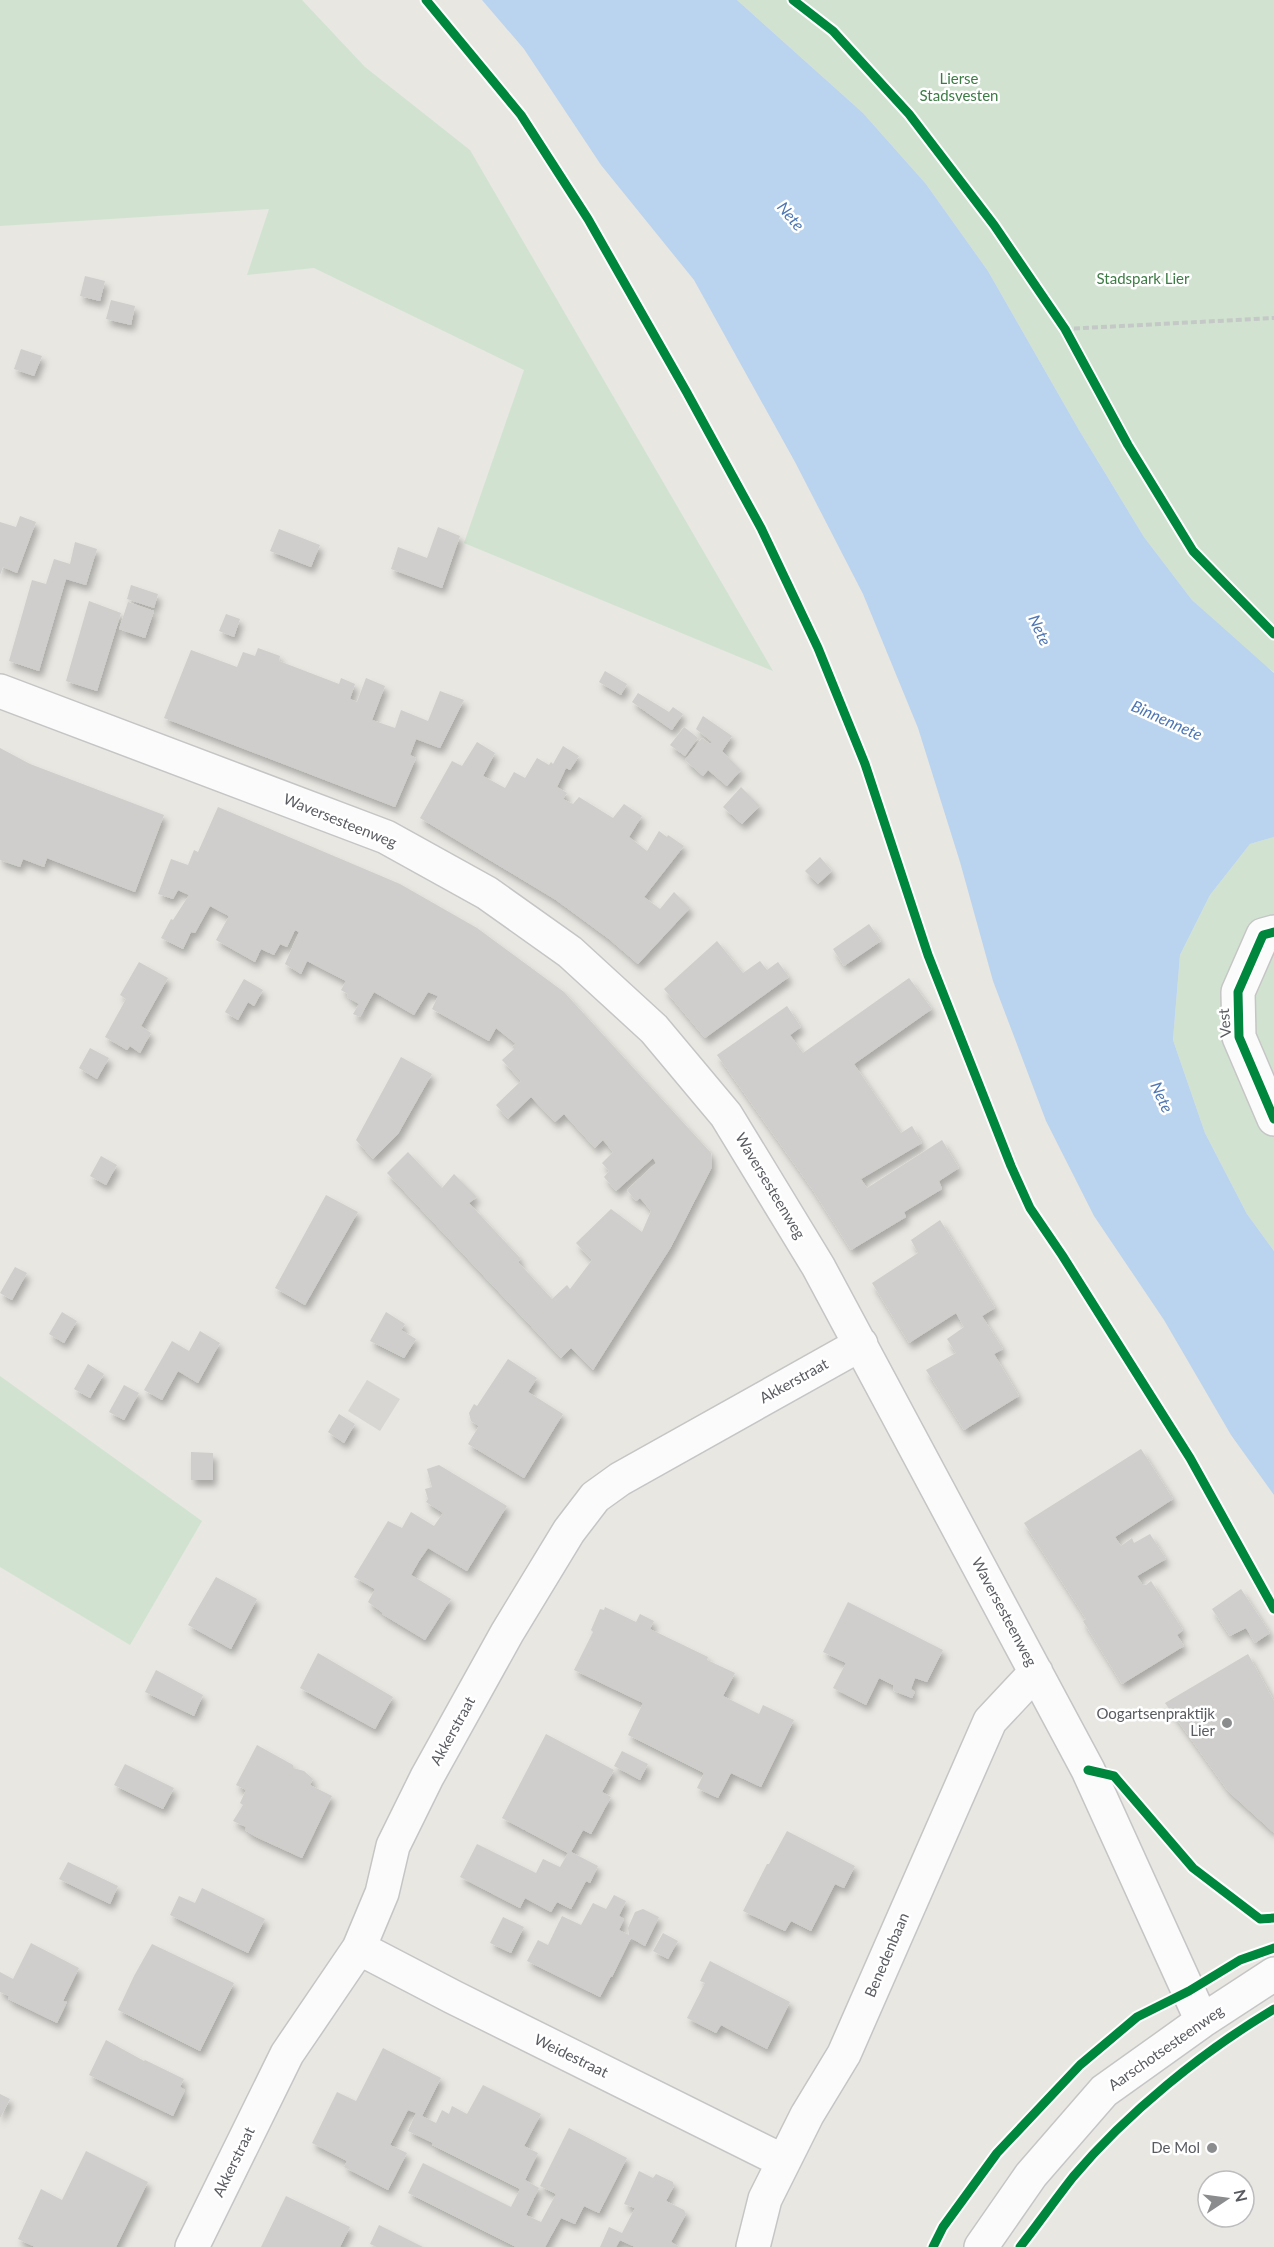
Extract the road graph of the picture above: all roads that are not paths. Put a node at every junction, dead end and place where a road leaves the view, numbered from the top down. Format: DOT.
graph roads {
  1 [pos="0,691"];
  2 [pos="1274,932"];
  3 [pos="1274,1119"];
  4 [pos="861,1344"];
  5 [pos="1036,1672"];
  6 [pos="359,1948"];
  7 [pos="1274,1974"];
  8 [pos="1202,2021"];
  9 [pos="783,2161"];
  10 [pos="192,2247"];
  11 [pos="753,2247"];
  12 [pos="981,2247"];
  1 -- 4 [label="street, Waversesteenweg"];
  2 -- 3 [label="street, Vest"];
  4 -- 5 [label="street, Waversesteenweg"];
  4 -- 6 [label="street, Akkerstraat"];
  5 -- 8 [label="street, Waversesteenweg"];
  5 -- 9 [label="street, Benedenbaan"];
  6 -- 9 [label="street, Weidestraat"];
  6 -- 10 [label="street, Akkerstraat"];
  7 -- 8 [label="street, Aarschotsesteenweg"];
  8 -- 12 [label="street, Aarschotsesteenweg"];
  9 -- 11 [label="street, Benedenbaan"];
}
